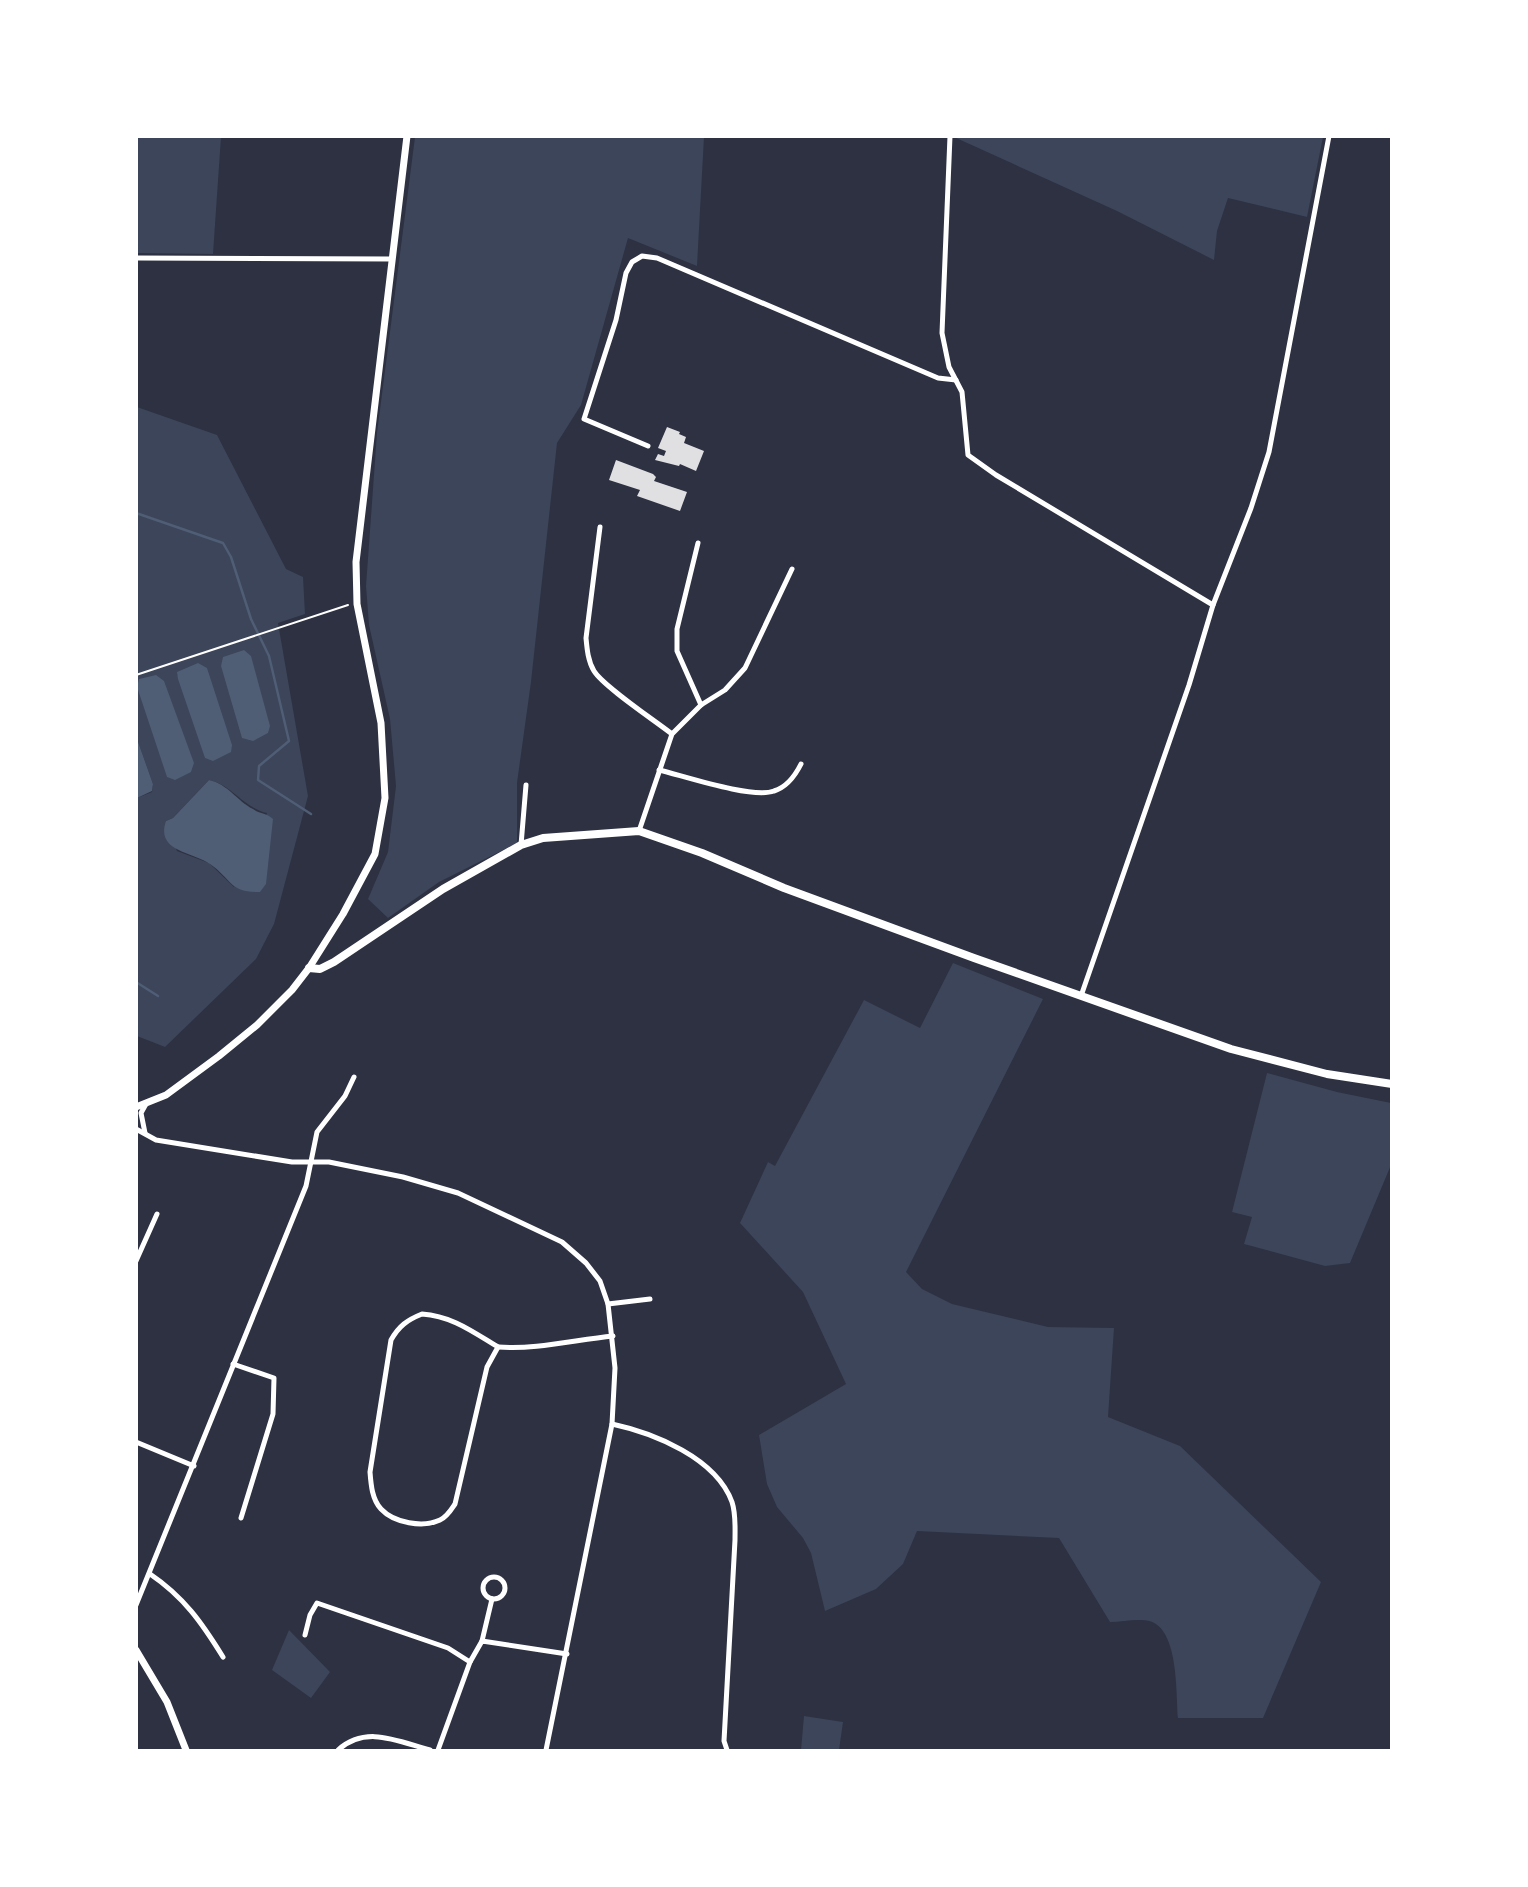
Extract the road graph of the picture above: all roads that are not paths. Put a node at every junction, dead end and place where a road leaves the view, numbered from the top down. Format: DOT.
graph roads {
  1 [pos="407,136"];
  2 [pos="950,136"];
  3 [pos="1329,136"];
  4 [pos="136,258"];
  5 [pos="392,260"];
  6 [pos="956,380"];
  7 [pos="648,446"];
  8 [pos="600,527"];
  9 [pos="698,542"];
  10 [pos="792,569"];
  11 [pos="1213,606"];
  12 [pos="701,705"];
  13 [pos="672,734"];
  14 [pos="801,764"];
  15 [pos="659,770"];
  16 [pos="526,785"];
  17 [pos="639,831"];
  18 [pos="521,845"];
  19 [pos="309,968"];
  20 [pos="1082,996"];
  21 [pos="355,1077"];
  22 [pos="1391,1084"];
  23 [pos="146,1104"];
  24 [pos="136,1107"];
  25 [pos="136,1129"];
  26 [pos="145,1133"];
  27 [pos="312,1161"];
  28 [pos="157,1214"];
  29 [pos="136,1261"];
  30 [pos="650,1299"];
  31 [pos="608,1304"];
  32 [pos="613,1336"];
  33 [pos="498,1347"];
  34 [pos="233,1364"];
  35 [pos="612,1424"];
  36 [pos="136,1442"];
  37 [pos="194,1466"];
  38 [pos="242,1518"];
  39 [pos="150,1574"];
  40 [pos="492,1598"];
  41 [pos="136,1605"];
  42 [pos="305,1635"];
  43 [pos="482,1641"];
  44 [pos="136,1650"];
  45 [pos="567,1654"];
  46 [pos="223,1657"];
  47 [pos="470,1662"];
  48 [pos="186,1751"];
  49 [pos="338,1751"];
  50 [pos="430,1751"];
  51 [pos="438,1751"];
  52 [pos="546,1751"];
  53 [pos="727,1751"];
  1 -- 5 [label="street"];
  2 -- 6 [label="street"];
  3 -- 11 [label="street"];
  4 -- 5 [label="street"];
  5 -- 19 [label="street"];
  6 -- 7 [label="street"];
  6 -- 11 [label="street"];
  8 -- 13 [label="street"];
  9 -- 12 [label="street"];
  10 -- 12 [label="street"];
  11 -- 20 [label="street"];
  12 -- 13 [label="street"];
  13 -- 15 [label="street"];
  14 -- 15 [label="street"];
  15 -- 17 [label="street"];
  16 -- 18 [label="street"];
  17 -- 18 [label="main road"];
  17 -- 20 [label="main road"];
  18 -- 19 [label="main road"];
  19 -- 23 [label="street"];
  20 -- 22 [label="main road"];
  21 -- 27 [label="street"];
  23 -- 24 [label="street"];
  23 -- 26 [label="street"];
  25 -- 26 [label="street"];
  26 -- 27 [label="street"];
  27 -- 31 [label="street"];
  27 -- 34 [label="street"];
  28 -- 29 [label="street"];
  30 -- 31 [label="street"];
  31 -- 32 [label="street"];
  32 -- 33 [label="street"];
  32 -- 35 [label="street"];
  33 -- 33 [label="street"];
  34 -- 37 [label="street"];
  34 -- 38 [label="street"];
  35 -- 45 [label="street"];
  35 -- 53 [label="street"];
  36 -- 37 [label="street"];
  37 -- 39 [label="street"];
  39 -- 41 [label="street"];
  39 -- 46 [label="street"];
  40 -- 40 [label="street"];
  40 -- 43 [label="street"];
  42 -- 47 [label="street"];
  43 -- 45 [label="street"];
  43 -- 47 [label="street"];
  44 -- 48 [label="street"];
  45 -- 52 [label="street"];
  47 -- 51 [label="street"];
  49 -- 50 [label="street"];
}
